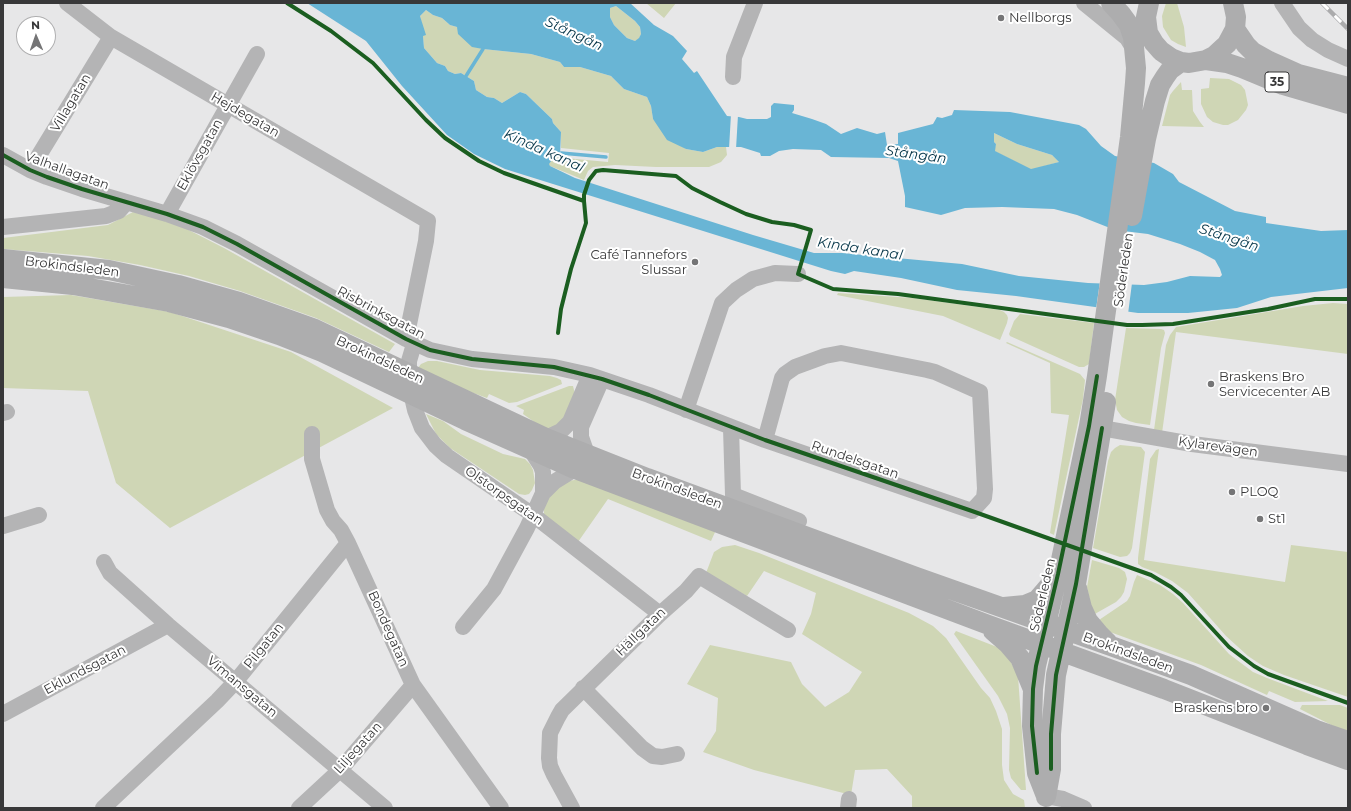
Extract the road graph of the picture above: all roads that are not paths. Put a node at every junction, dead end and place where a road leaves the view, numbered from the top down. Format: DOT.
graph roads {
  1 [pos="68,3"];
  2 [pos="755,3"];
  3 [pos="1084,3"];
  4 [pos="1111,3"];
  5 [pos="1132,3"];
  6 [pos="1233,3"];
  7 [pos="1282,3"];
  8 [pos="1148,18"];
  9 [pos="1235,29"];
  10 [pos="111,37"];
  11 [pos="1135,51"];
  12 [pos="257,54"];
  13 [pos="1348,59"];
  14 [pos="1206,60"];
  15 [pos="1181,62"];
  16 [pos="733,77"];
  17 [pos="1348,87"];
  18 [pos="1348,104"];
  19 [pos="228,105"];
  20 [pos="1138,138"];
  21 [pos="3,156"];
  22 [pos="30,170"];
  23 [pos="126,202"];
  24 [pos="167,214"];
  25 [pos="428,221"];
  26 [pos="3,227"];
  27 [pos="3,259"];
  28 [pos="798,274"];
  29 [pos="3,278"];
  30 [pos="410,341"];
  31 [pos="596,377"];
  32 [pos="432,394"];
  33 [pos="686,410"];
  34 [pos="1096,427"];
  35 [pos="731,428"];
  36 [pos="312,434"];
  37 [pos="546,438"];
  38 [pos="765,440"];
  39 [pos="530,449"];
  40 [pos="581,461"];
  41 [pos="1348,464"];
  42 [pos="543,493"];
  43 [pos="39,515"];
  44 [pos="533,515"];
  45 [pos="799,521"];
  46 [pos="3,526"];
  47 [pos="348,542"];
  48 [pos="104,562"];
  49 [pos="1058,574"];
  50 [pos="1076,584"];
  51 [pos="1001,607"];
  52 [pos="660,614"];
  53 [pos="1047,623"];
  54 [pos="986,624"];
  55 [pos="168,625"];
  56 [pos="463,627"];
  57 [pos="788,630"];
  58 [pos="1066,630"];
  59 [pos="1041,644"];
  60 [pos="1111,646"];
  61 [pos="1061,651"];
  62 [pos="236,681"];
  63 [pos="413,685"];
  64 [pos="583,688"];
  65 [pos="1033,689"];
  66 [pos="3,714"];
  67 [pos="1348,741"];
  68 [pos="676,754"];
  69 [pos="1348,760"];
  70 [pos="340,770"];
  71 [pos="1047,802"];
  72 [pos="103,808"];
  73 [pos="299,808"];
  74 [pos="385,808"];
  75 [pos="501,808"];
  76 [pos="572,808"];
  77 [pos="1084,808"];
  1 -- 10 [label="street, Hejdegatan"];
  2 -- 16 [label="street"];
  3 -- 11 [label="street"];
  4 -- 11 [label="main road, Söderleden"];
  5 -- 8 [label="main road, 35"];
  6 -- 9 [label="main road"];
  7 -- 13 [label="street"];
  8 -- 15 [label="main road, 35"];
  8 -- 20 [label="main road, Söderleden"];
  9 -- 14 [label="main road, 35"];
  9 -- 17 [label="main road, 35"];
  10 -- 19 [label="street, Hejdegatan"];
  10 -- 22 [label="street, Villagatan"];
  11 -- 20 [label="main road, Söderleden"];
  12 -- 19 [label="street, Eklövsgatan"];
  14 -- 15 [label="main road, 35"];
  14 -- 18 [label="main road, 35"];
  15 -- 20 [label="main road, Söderleden"];
  19 -- 24 [label="street, Eklövsgatan"];
  19 -- 25 [label="street, Hejdegatan"];
  20 -- 34 [label="main road, Söderleden"];
  21 -- 22 [label="street, Valhallagatan"];
  22 -- 23 [label="street, Valhallagatan"];
  23 -- 24 [label="street, Risbrinksgatan"];
  23 -- 26 [label="street"];
  24 -- 30 [label="street, Risbrinksgatan"];
  25 -- 30 [label="street, Olstorpsgatan"];
  27 -- 32 [label="main road, Brokindsleden"];
  28 -- 33 [label="street"];
  29 -- 32 [label="main road, Brokindsleden"];
  30 -- 31 [label="street, Risbrinksgatan"];
  30 -- 44 [label="street, Olstorpsgatan"];
  31 -- 33 [label="street, Risbrinksgatan"];
  31 -- 37 [label="street"];
  31 -- 40 [label="street"];
  32 -- 37 [label="main road, Brokindsleden"];
  32 -- 39 [label="main road, Brokindsleden"];
  33 -- 35 [label="street, Risbrinksgatan"];
  34 -- 41 [label="street, Kylarevägen"];
  34 -- 49 [label="main road, Söderleden"];
  34 -- 50 [label="main road, Söderleden"];
  35 -- 38 [label="street, Rundelsgatan"];
  35 -- 45 [label="street"];
  36 -- 47 [label="street, Bondegatan"];
  37 -- 40 [label="main road, Brokindsleden"];
  38 -- 38 [label="street, Rundelsgatan"];
  39 -- 40 [label="main road, Brokindsleden"];
  39 -- 42 [label="street"];
  40 -- 42 [label="street"];
  40 -- 51 [label="main road, Brokindsleden"];
  40 -- 54 [label="main road, Brokindsleden"];
  42 -- 44 [label="street"];
  43 -- 46 [label="street"];
  44 -- 52 [label="street, Olstorpsgatan"];
  44 -- 56 [label="street"];
  47 -- 62 [label="street, Pilgatan"];
  47 -- 63 [label="street, Bondegatan"];
  48 -- 55 [label="street, Vimansgatan"];
  49 -- 51 [label="main road"];
  49 -- 53 [label="main road, Söderleden"];
  50 -- 58 [label="main road, Söderleden"];
  50 -- 60 [label="main road"];
  51 -- 53 [label="main road, Brokindsleden"];
  52 -- 57 [label="street, Hällgatan"];
  52 -- 64 [label="street, Hällgatan"];
  53 -- 58 [label="main road, Brokindsleden"];
  53 -- 59 [label="main road, Söderleden"];
  54 -- 59 [label="main road, Brokindsleden"];
  54 -- 65 [label="main road"];
  55 -- 62 [label="street, Vimansgatan"];
  55 -- 66 [label="street, Eklundsgatan"];
  58 -- 60 [label="main road, Brokindsleden"];
  58 -- 61 [label="main road, Söderleden"];
  59 -- 61 [label="main road, Brokindsleden"];
  59 -- 65 [label="main road, Söderleden"];
  60 -- 67 [label="main road, Brokindsleden"];
  61 -- 69 [label="main road, Brokindsleden"];
  61 -- 71 [label="main road, Söderleden"];
  62 -- 70 [label="street, Vimansgatan"];
  62 -- 72 [label="street, Pilgatan"];
  63 -- 70 [label="street, Liljegatan"];
  63 -- 75 [label="street, Bondegatan"];
  64 -- 68 [label="street"];
  64 -- 76 [label="street, Hällgatan"];
  65 -- 71 [label="main road, Söderleden"];
  70 -- 73 [label="street, Liljegatan"];
  70 -- 74 [label="street, Vimansgatan"];
  71 -- 77 [label="street"];
}
